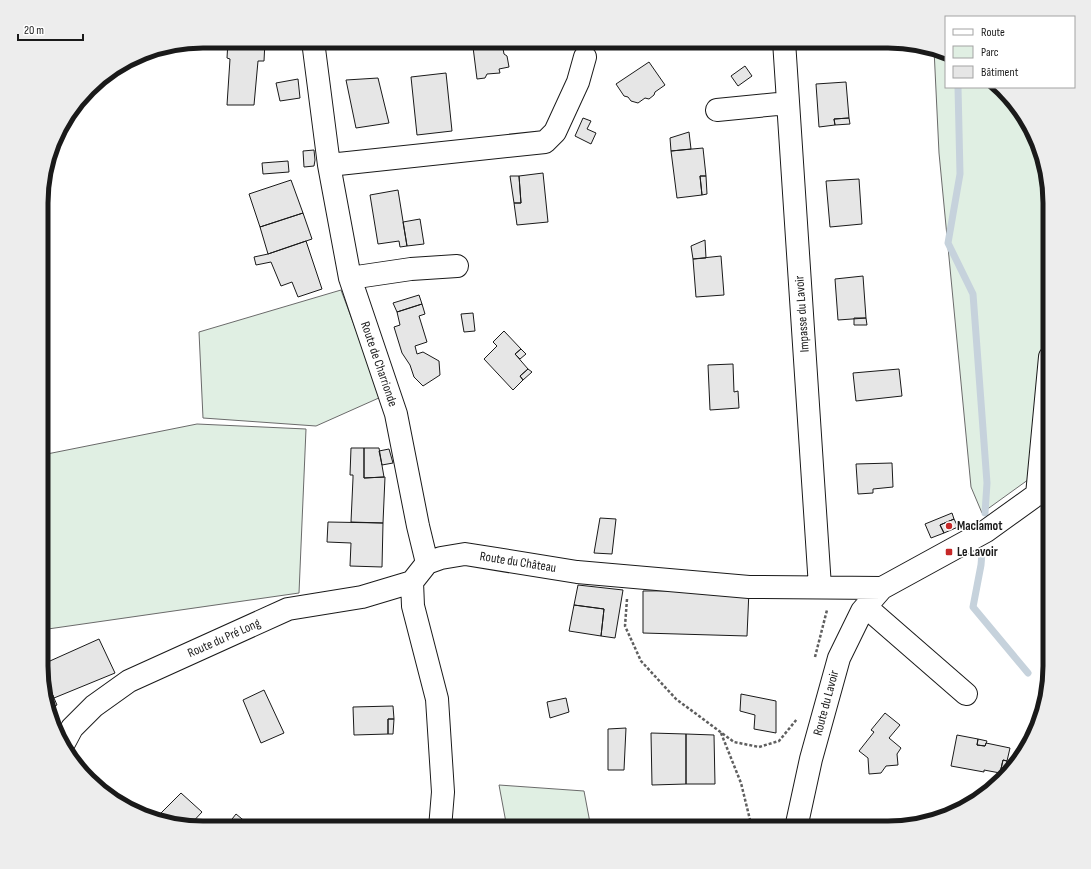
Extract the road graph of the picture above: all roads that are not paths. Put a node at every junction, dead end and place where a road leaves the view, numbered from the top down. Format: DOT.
graph roads {
  1 [pos="314,48"];
  2 [pos="784,48"];
  3 [pos="585,57"];
  4 [pos="788,103"];
  5 [pos="717,110"];
  6 [pos="329,165"];
  7 [pos="457,266"];
  8 [pos="350,278"];
  9 [pos="1043,490"];
  10 [pos="427,563"];
  11 [pos="412,582"];
  12 [pos="826,587"];
  13 [pos="882,588"];
  14 [pos="866,607"];
  15 [pos="966,694"];
  16 [pos="66,739"];
  17 [pos="441,821"];
  18 [pos="798,821"];
  1 -- 6 [label="street, Route de Charrionde"];
  2 -- 4 [label="street, Impasse du Lavoir"];
  3 -- 6 [label="street"];
  4 -- 5 [label="street"];
  4 -- 12 [label="street, Impasse du Lavoir"];
  6 -- 8 [label="street, Route de Charrionde"];
  7 -- 8 [label="street"];
  8 -- 10 [label="street, Route de Charrionde"];
  9 -- 13 [label="street"];
  10 -- 11 [label="street"];
  10 -- 12 [label="street, Route du Château"];
  11 -- 16 [label="street, Route du Pré Long"];
  11 -- 17 [label="street"];
  12 -- 13 [label="street, Route du Château"];
  13 -- 14 [label="street, Route du Lavoir"];
  14 -- 15 [label="street"];
  14 -- 18 [label="street, Route du Lavoir"];
}
